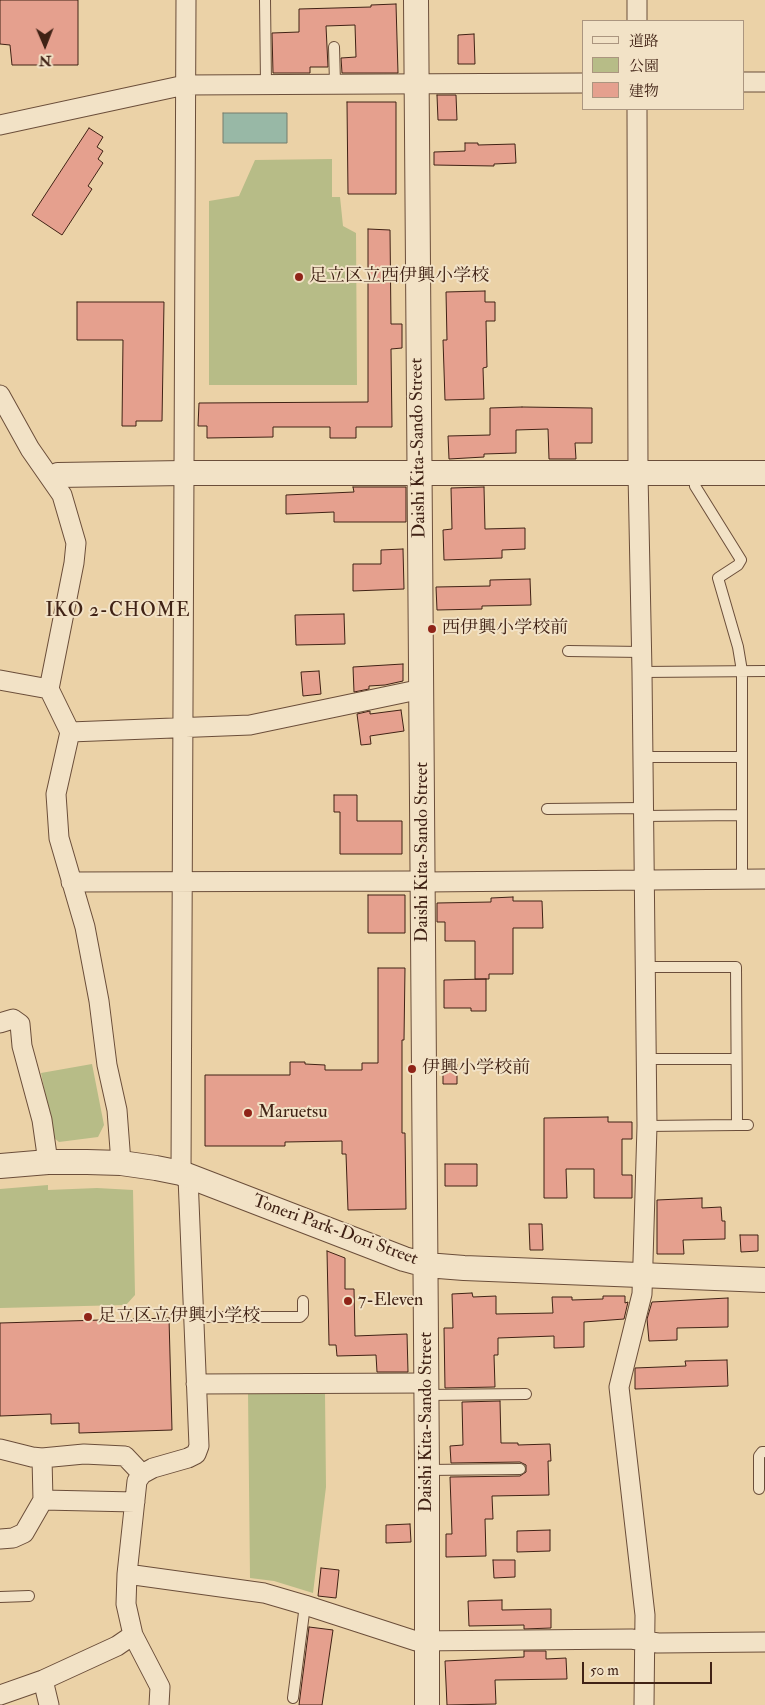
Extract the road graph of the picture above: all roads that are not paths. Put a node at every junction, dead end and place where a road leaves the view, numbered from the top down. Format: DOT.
graph roads {
  1 [pos="186,0"];
  2 [pos="265,0"];
  3 [pos="416,0"];
  4 [pos="637,0"];
  5 [pos="637,20"];
  6 [pos="334,47"];
  7 [pos="745,82"];
  8 [pos="765,82"];
  9 [pos="335,83"];
  10 [pos="582,83"];
  11 [pos="266,84"];
  12 [pos="416,84"];
  13 [pos="184,85"];
  14 [pos="637,110"];
  15 [pos="0,125"];
  16 [pos="0,396"];
  17 [pos="183,473"];
  18 [pos="638,473"];
  19 [pos="694,473"];
  20 [pos="765,473"];
  21 [pos="419,474"];
  22 [pos="54,476"];
  23 [pos="568,651"];
  24 [pos="642,652"];
  25 [pos="742,671"];
  26 [pos="765,671"];
  27 [pos="642,672"];
  28 [pos="0,680"];
  29 [pos="49,688"];
  30 [pos="422,689"];
  31 [pos="183,728"];
  32 [pos="70,732"];
  33 [pos="741,756"];
  34 [pos="643,757"];
  35 [pos="547,809"];
  36 [pos="643,812"];
  37 [pos="741,815"];
  38 [pos="742,878"];
  39 [pos="644,879"];
  40 [pos="765,879"];
  41 [pos="182,881"];
  42 [pos="71,882"];
  43 [pos="423,882"];
  44 [pos="646,967"];
  45 [pos="0,1023"];
  46 [pos="647,1059"];
  47 [pos="736,1059"];
  48 [pos="736,1125"];
  49 [pos="748,1125"];
  50 [pos="647,1126"];
  51 [pos="48,1162"];
  52 [pos="121,1163"];
  53 [pos="0,1166"];
  54 [pos="184,1175"];
  55 [pos="426,1264"];
  56 [pos="644,1276"];
  57 [pos="765,1280"];
  58 [pos="302,1301"];
  59 [pos="193,1317"];
  60 [pos="196,1384"];
  61 [pos="426,1389"];
  62 [pos="526,1394"];
  63 [pos="0,1449"];
  64 [pos="765,1452"];
  65 [pos="42,1458"];
  66 [pos="520,1469"];
  67 [pos="427,1470"];
  68 [pos="142,1474"];
  69 [pos="759,1489"];
  70 [pos="43,1500"];
  71 [pos="135,1502"];
  72 [pos="0,1539"];
  73 [pos="127,1574"];
  74 [pos="29,1596"];
  75 [pos="0,1597"];
  76 [pos="305,1605"];
  77 [pos="133,1635"];
  78 [pos="644,1641"];
  79 [pos="427,1642"];
  80 [pos="765,1642"];
  81 [pos="43,1680"];
  82 [pos="0,1695"];
  83 [pos="293,1698"];
  84 [pos="49,1705"];
  85 [pos="159,1705"];
  86 [pos="427,1705"];
  87 [pos="644,1705"];
  1 -- 13 [label="street"];
  2 -- 11 [label="lane"];
  3 -- 12 [label="street, Daishi Kita-Sando Street"];
  4 -- 5 [label="street"];
  6 -- 9 [label="lane"];
  7 -- 8 [label="street"];
  9 -- 11 [label="street"];
  9 -- 12 [label="street"];
  10 -- 12 [label="street"];
  11 -- 13 [label="street"];
  12 -- 21 [label="street, Daishi Kita-Sando Street"];
  13 -- 15 [label="street"];
  13 -- 17 [label="street"];
  14 -- 18 [label="street"];
  16 -- 22 [label="street"];
  17 -- 21 [label="street"];
  17 -- 22 [label="street"];
  17 -- 31 [label="street"];
  18 -- 19 [label="street"];
  18 -- 21 [label="street"];
  18 -- 24 [label="street"];
  19 -- 20 [label="street"];
  19 -- 25 [label="lane"];
  21 -- 30 [label="street, Daishi Kita-Sando Street"];
  22 -- 29 [label="street"];
  23 -- 24 [label="lane"];
  24 -- 27 [label="street"];
  25 -- 26 [label="lane"];
  25 -- 27 [label="lane"];
  25 -- 33 [label="lane"];
  27 -- 34 [label="street"];
  28 -- 29 [label="street"];
  29 -- 32 [label="street"];
  30 -- 31 [label="street"];
  30 -- 43 [label="street, Daishi Kita-Sando Street"];
  31 -- 32 [label="street"];
  31 -- 41 [label="street"];
  32 -- 42 [label="street"];
  33 -- 34 [label="lane"];
  33 -- 37 [label="lane"];
  34 -- 36 [label="street"];
  35 -- 36 [label="lane"];
  36 -- 37 [label="lane"];
  36 -- 39 [label="street"];
  37 -- 38 [label="lane"];
  38 -- 39 [label="street"];
  38 -- 40 [label="street"];
  39 -- 43 [label="street"];
  39 -- 44 [label="street"];
  41 -- 42 [label="street"];
  41 -- 43 [label="street"];
  41 -- 54 [label="street"];
  42 -- 52 [label="street"];
  43 -- 55 [label="street, Daishi Kita-Sando Street"];
  44 -- 46 [label="street"];
  44 -- 47 [label="lane"];
  45 -- 51 [label="street"];
  46 -- 47 [label="lane"];
  46 -- 50 [label="street"];
  47 -- 48 [label="lane"];
  48 -- 49 [label="lane"];
  48 -- 50 [label="lane"];
  50 -- 56 [label="street"];
  51 -- 52 [label="street, Toneri Park-Dori Street"];
  51 -- 53 [label="street, Toneri Park-Dori Street"];
  52 -- 54 [label="street, Toneri Park-Dori Street"];
  54 -- 55 [label="street, Toneri Park-Dori Street"];
  54 -- 59 [label="street"];
  55 -- 56 [label="street, Toneri Park-Dori Street"];
  55 -- 61 [label="street, Daishi Kita-Sando Street"];
  56 -- 57 [label="street, Toneri Park-Dori Street"];
  56 -- 78 [label="street"];
  58 -- 59 [label="lane"];
  59 -- 60 [label="street"];
  60 -- 61 [label="street"];
  60 -- 68 [label="street"];
  61 -- 62 [label="lane"];
  61 -- 67 [label="street, Daishi Kita-Sando Street"];
  63 -- 65 [label="street"];
  64 -- 69 [label="lane"];
  65 -- 68 [label="street"];
  65 -- 70 [label="street"];
  66 -- 67 [label="lane"];
  67 -- 79 [label="street, Daishi Kita-Sando Street"];
  68 -- 71 [label="street"];
  70 -- 71 [label="street"];
  70 -- 72 [label="street"];
  71 -- 73 [label="street"];
  73 -- 76 [label="street"];
  73 -- 77 [label="street"];
  74 -- 75 [label="lane"];
  76 -- 79 [label="street"];
  76 -- 83 [label="lane"];
  77 -- 81 [label="street"];
  77 -- 85 [label="street"];
  78 -- 79 [label="street"];
  78 -- 80 [label="street"];
  78 -- 87 [label="street"];
  79 -- 86 [label="street, Daishi Kita-Sando Street"];
  81 -- 82 [label="street"];
  81 -- 84 [label="street"];
}
